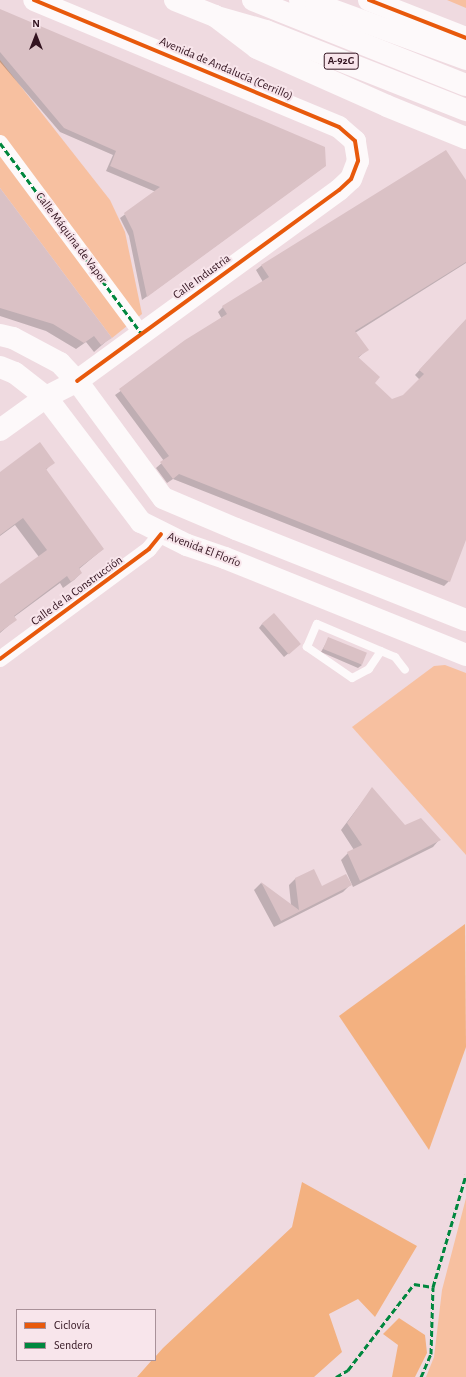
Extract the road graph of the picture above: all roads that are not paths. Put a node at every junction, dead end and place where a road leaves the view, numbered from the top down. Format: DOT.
graph roads {
  1 [pos="34,0"];
  2 [pos="175,0"];
  3 [pos="253,0"];
  4 [pos="300,0"];
  5 [pos="369,0"];
  6 [pos="215,16"];
  7 [pos="466,38"];
  8 [pos="466,59"];
  9 [pos="466,85"];
  10 [pos="466,110"];
  11 [pos="466,138"];
  12 [pos="0,143"];
  13 [pos="339,190"];
  14 [pos="141,332"];
  15 [pos="0,335"];
  16 [pos="0,367"];
  17 [pos="77,381"];
  18 [pos="46,396"];
  19 [pos="0,430"];
  20 [pos="173,503"];
  21 [pos="161,534"];
  22 [pos="466,619"];
  23 [pos="381,651"];
  24 [pos="460,652"];
  25 [pos="0,659"];
  26 [pos="405,670"];
  1 -- 13 [label="main road, Avenida de Andalucía (Cerrillo)"];
  2 -- 6 [label="main road, A-92G"];
  3 -- 9 [label="main road, A-92G"];
  4 -- 8 [label="main road"];
  5 -- 7 [label="main road"];
  6 -- 10 [label="main road, A-92G"];
  6 -- 11 [label="main road"];
  12 -- 14 [label="street, Calle Máquina de Vapor"];
  13 -- 14 [label="main road, Calle Industria"];
  14 -- 17 [label="main road, Calle Industria"];
  15 -- 17 [label="main road"];
  16 -- 18 [label="main road, Avenida El Florío"];
  17 -- 18 [label="main road, Calle Industria"];
  17 -- 20 [label="main road"];
  18 -- 19 [label="main road, Calle Industria"];
  18 -- 21 [label="main road, Avenida El Florío"];
  20 -- 21 [label="main road"];
  20 -- 22 [label="main road"];
  21 -- 24 [label="main road, Avenida El Florío"];
  21 -- 25 [label="street, Calle de la Construcción"];
  22 -- 24 [label="main road"];
  23 -- 23 [label="lane"];
  23 -- 26 [label="lane"];
}
